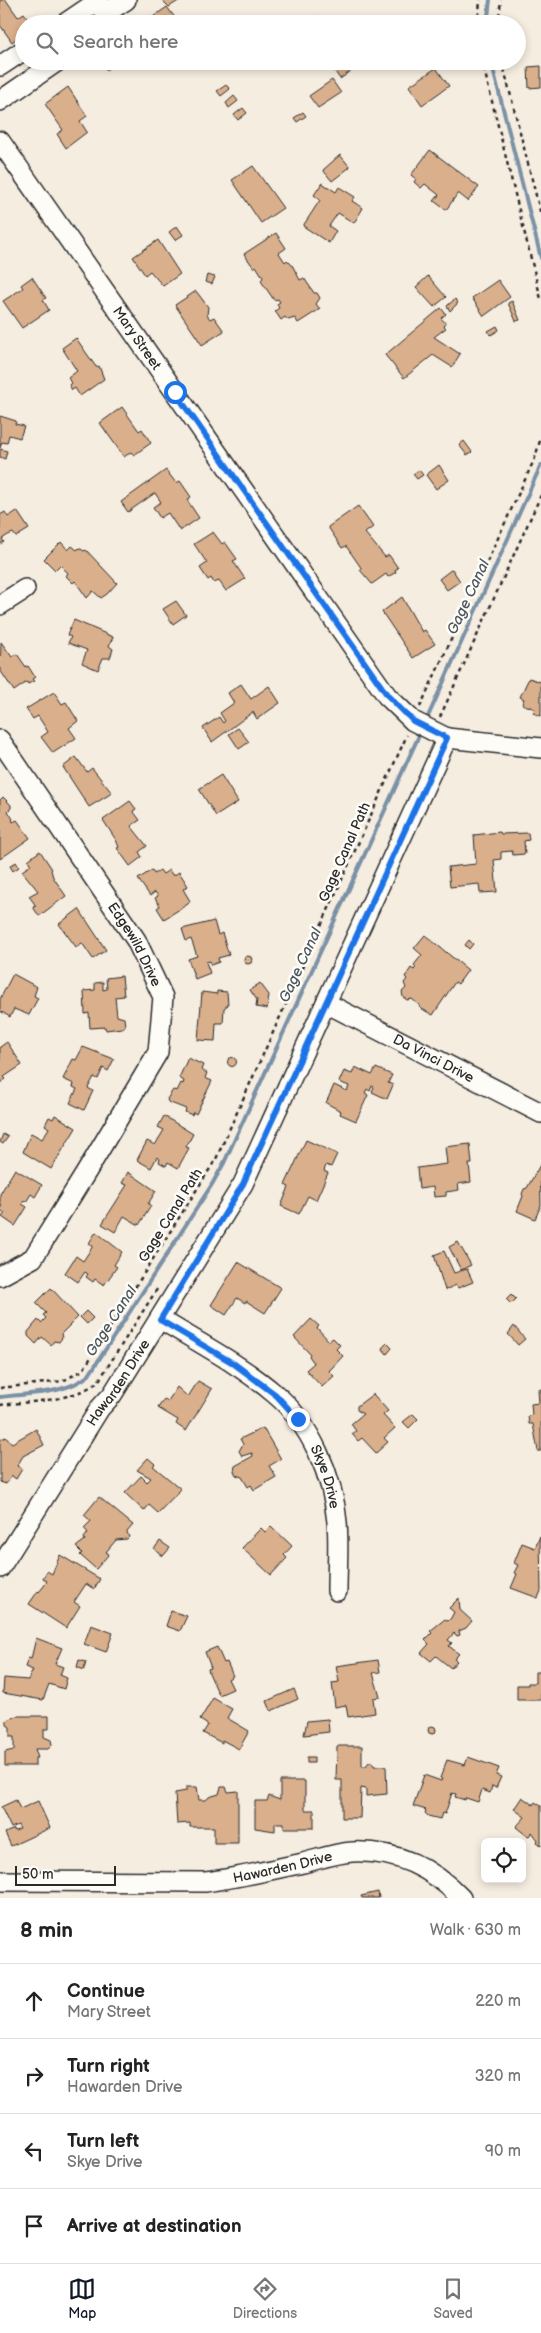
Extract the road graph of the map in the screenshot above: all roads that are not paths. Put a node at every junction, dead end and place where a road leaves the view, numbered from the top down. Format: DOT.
graph roads {
  1 [pos="126,0"];
  2 [pos="77,15"];
  3 [pos="107,15"];
  4 [pos="112,15"];
  5 [pos="15,56"];
  6 [pos="0,66"];
  7 [pos="45,70"];
  8 [pos="0,101"];
  9 [pos="0,141"];
  10 [pos="25,589"];
  11 [pos="0,605"];
  12 [pos="440,735"];
  13 [pos="0,740"];
  14 [pos="541,748"];
  15 [pos="326,1003"];
  16 [pos="541,1113"];
  17 [pos="0,1276"];
  18 [pos="160,1320"];
  19 [pos="0,1568"];
  20 [pos="337,1591"];
  21 [pos="0,1881"];
  22 [pos="461,1898"];
  1 -- 4 [label="street"];
  2 -- 3 [label="street"];
  5 -- 6 [label="street"];
  7 -- 8 [label="street"];
  9 -- 12 [label="street, Mary Street"];
  10 -- 11 [label="street"];
  12 -- 14 [label="street"];
  12 -- 15 [label="street, Hawarden Drive"];
  13 -- 17 [label="street, Edgewild Drive"];
  15 -- 16 [label="street, Da Vinci Drive"];
  15 -- 18 [label="street, Hawarden Drive"];
  18 -- 19 [label="street, Hawarden Drive"];
  18 -- 20 [label="street, Skye Drive"];
  21 -- 22 [label="street, Hawarden Drive"];
}
